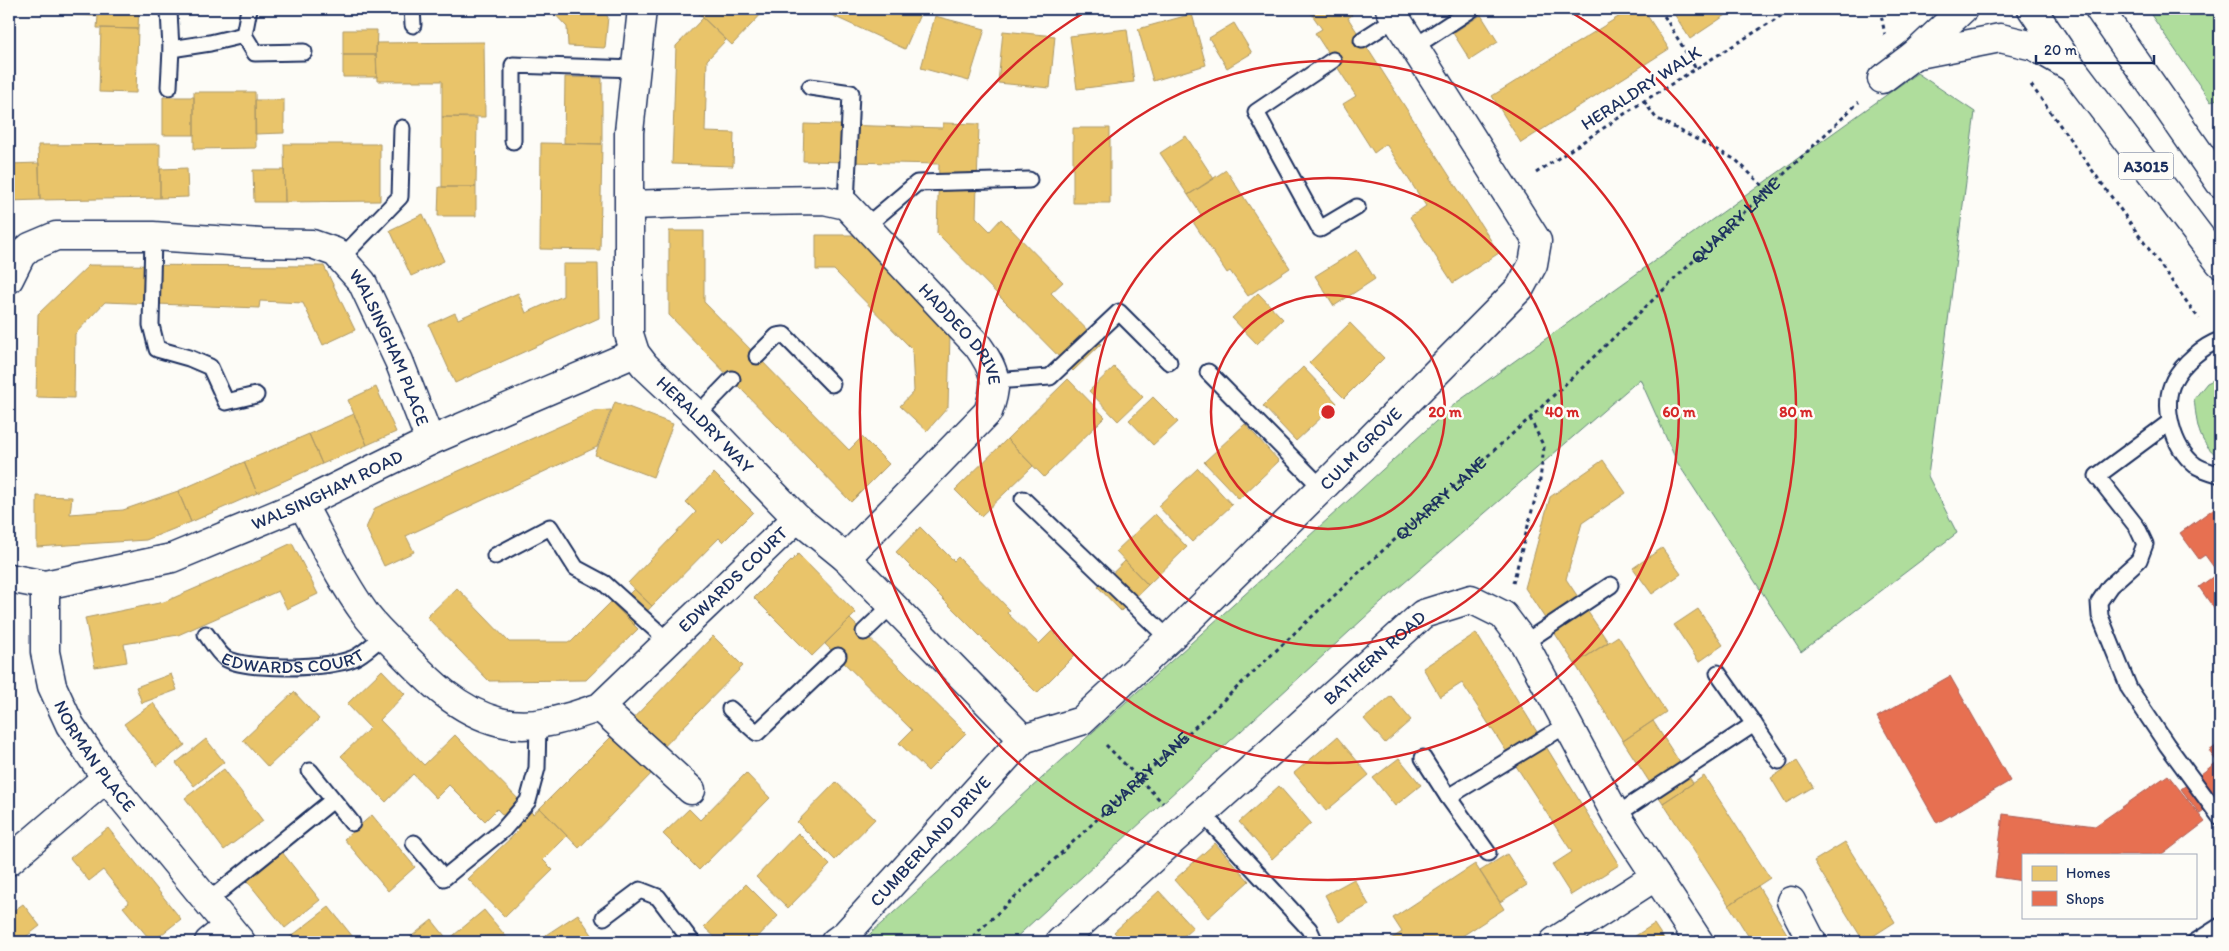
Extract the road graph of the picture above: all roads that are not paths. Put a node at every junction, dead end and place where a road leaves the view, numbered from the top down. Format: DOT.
graph roads {
  1 [pos="249,9"];
  2 [pos="412,9"];
  3 [pos="642,9"];
  4 [pos="1472,9"];
  5 [pos="1963,9"];
  6 [pos="2032,9"];
  7 [pos="2099,9"];
  8 [pos="168,11"];
  9 [pos="1393,13"];
  10 [pos="413,25"];
  11 [pos="244,34"];
  12 [pos="1362,40"];
  13 [pos="1414,47"];
  14 [pos="171,49"];
  15 [pos="304,52"];
  16 [pos="1914,55"];
  17 [pos="1333,60"];
  18 [pos="2072,68"];
  19 [pos="636,69"];
  20 [pos="1882,79"];
  21 [pos="169,87"];
  22 [pos="810,87"];
  23 [pos="402,128"];
  24 [pos="513,141"];
  25 [pos="1030,180"];
  26 [pos="2220,183"];
  27 [pos="630,205"];
  28 [pos="846,205"];
  29 [pos="1357,207"];
  30 [pos="866,226"];
  31 [pos="153,236"];
  32 [pos="340,258"];
  33 [pos="13,260"];
  34 [pos="2220,264"];
  35 [pos="2218,341"];
  36 [pos="635,353"];
  37 [pos="757,356"];
  38 [pos="1168,362"];
  39 [pos="1208,372"];
  40 [pos="732,379"];
  41 [pos="994,381"];
  42 [pos="832,384"];
  43 [pos="256,395"];
  44 [pos="697,415"];
  45 [pos="2170,422"];
  46 [pos="430,441"];
  47 [pos="2220,475"];
  48 [pos="1322,488"];
  49 [pos="1023,499"];
  50 [pos="302,504"];
  51 [pos="797,518"];
  52 [pos="495,556"];
  53 [pos="846,558"];
  54 [pos="9,578"];
  55 [pos="45,585"];
  56 [pos="1611,585"];
  57 [pos="892,606"];
  58 [pos="864,632"];
  59 [pos="206,634"];
  60 [pos="385,635"];
  61 [pos="1169,639"];
  62 [pos="668,641"];
  63 [pos="1524,643"];
  64 [pos="838,656"];
  65 [pos="1718,673"];
  66 [pos="600,707"];
  67 [pos="730,709"];
  68 [pos="538,724"];
  69 [pos="1568,724"];
  70 [pos="1754,724"];
  71 [pos="1023,738"];
  72 [pos="1423,758"];
  73 [pos="1779,761"];
  74 [pos="310,770"];
  75 [pos="106,778"];
  76 [pos="692,790"];
  77 [pos="1448,797"];
  78 [pos="333,800"];
  79 [pos="1202,813"];
  80 [pos="1616,815"];
  81 [pos="2220,817"];
  82 [pos="352,823"];
  83 [pos="414,843"];
  84 [pos="1488,854"];
  85 [pos="9,861"];
  86 [pos="1656,876"];
  87 [pos="208,901"];
  88 [pos="1791,901"];
  89 [pos="604,917"];
  90 [pos="2220,926"];
  91 [pos="226,937"];
  92 [pos="692,942"];
  93 [pos="835,942"];
  94 [pos="1060,942"];
  95 [pos="1315,942"];
  96 [pos="1554,942"];
  97 [pos="1699,942"];
  98 [pos="1812,942"];
  99 [pos="2195,942"];
  1 -- 11 [label="lane"];
  2 -- 10 [label="lane"];
  3 -- 19 [label="street, HERALDRY WAY"];
  4 -- 13 [label="lane"];
  5 -- 16 [label="street"];
  6 -- 18 [label="street, A3015"];
  7 -- 26 [label="street, A3015"];
  8 -- 14 [label="lane"];
  9 -- 12 [label="lane, CULM GROVE"];
  9 -- 13 [label="street, CULM GROVE"];
  11 -- 14 [label="lane"];
  11 -- 15 [label="lane"];
  13 -- 48 [label="street, CULM GROVE"];
  14 -- 21 [label="lane"];
  16 -- 18 [label="street"];
  16 -- 20 [label="street"];
  17 -- 29 [label="lane"];
  18 -- 34 [label="street, A3015"];
  19 -- 24 [label="lane"];
  19 -- 27 [label="street, HERALDRY WAY"];
  22 -- 28 [label="lane"];
  23 -- 32 [label="lane, WALSINGHAM PLACE"];
  25 -- 30 [label="lane"];
  27 -- 28 [label="street"];
  27 -- 36 [label="street, HERALDRY WAY"];
  28 -- 30 [label="street, HADDEO DRIVE"];
  30 -- 41 [label="street, HADDEO DRIVE"];
  31 -- 32 [label="street, WALSINGHAM PLACE"];
  31 -- 33 [label="street, WALSINGHAM PLACE"];
  31 -- 43 [label="lane"];
  32 -- 46 [label="street, WALSINGHAM PLACE"];
  35 -- 45 [label="lane"];
  36 -- 44 [label="street, HERALDRY WAY"];
  36 -- 46 [label="street, WALSINGHAM ROAD"];
  37 -- 42 [label="lane"];
  38 -- 41 [label="lane"];
  39 -- 48 [label="lane"];
  40 -- 44 [label="lane"];
  41 -- 53 [label="street, HADDEO DRIVE"];
  44 -- 51 [label="street, HERALDRY WAY"];
  45 -- 47 [label="lane"];
  45 -- 81 [label="lane"];
  46 -- 50 [label="street, WALSINGHAM ROAD"];
  48 -- 61 [label="street, CULM GROVE"];
  49 -- 61 [label="lane"];
  50 -- 55 [label="street, WALSINGHAM ROAD"];
  50 -- 60 [label="street, EDWARDS COURT"];
  51 -- 53 [label="street, HERALDRY WAY"];
  51 -- 62 [label="street, EDWARDS COURT"];
  52 -- 62 [label="lane, EDWARDS COURT"];
  53 -- 57 [label="street, HERALDRY WAY"];
  54 -- 55 [label="street, WALSINGHAM ROAD"];
  55 -- 75 [label="street, NORMAN PLACE"];
  56 -- 63 [label="lane"];
  57 -- 58 [label="lane"];
  57 -- 71 [label="street, HERALDRY WAY"];
  59 -- 60 [label="lane, EDWARDS COURT"];
  60 -- 68 [label="street, EDWARDS COURT"];
  61 -- 71 [label="street, CULM GROVE"];
  62 -- 66 [label="street, EDWARDS COURT"];
  63 -- 69 [label="street, BATHERN ROAD"];
  63 -- 79 [label="street, BATHERN ROAD"];
  64 -- 67 [label="lane"];
  65 -- 70 [label="lane"];
  66 -- 68 [label="street, EDWARDS COURT"];
  66 -- 76 [label="street"];
  68 -- 83 [label="lane"];
  69 -- 77 [label="lane"];
  69 -- 80 [label="street, BATHERN ROAD"];
  70 -- 73 [label="lane"];
  70 -- 80 [label="lane"];
  71 -- 93 [label="street, CUMBERLAND DRIVE"];
  72 -- 77 [label="lane"];
  74 -- 78 [label="lane"];
  75 -- 85 [label="street"];
  75 -- 87 [label="street, NORMAN PLACE"];
  77 -- 84 [label="lane"];
  78 -- 82 [label="lane"];
  78 -- 87 [label="lane"];
  79 -- 94 [label="street, BATHERN ROAD"];
  79 -- 95 [label="lane"];
  80 -- 86 [label="street, BATHERN ROAD"];
  86 -- 96 [label="street"];
  86 -- 97 [label="street, BATHERN ROAD"];
  87 -- 91 [label="street, NORMAN PLACE"];
  88 -- 98 [label="street"];
  89 -- 92 [label="lane"];
  90 -- 99 [label="lane"];
}
